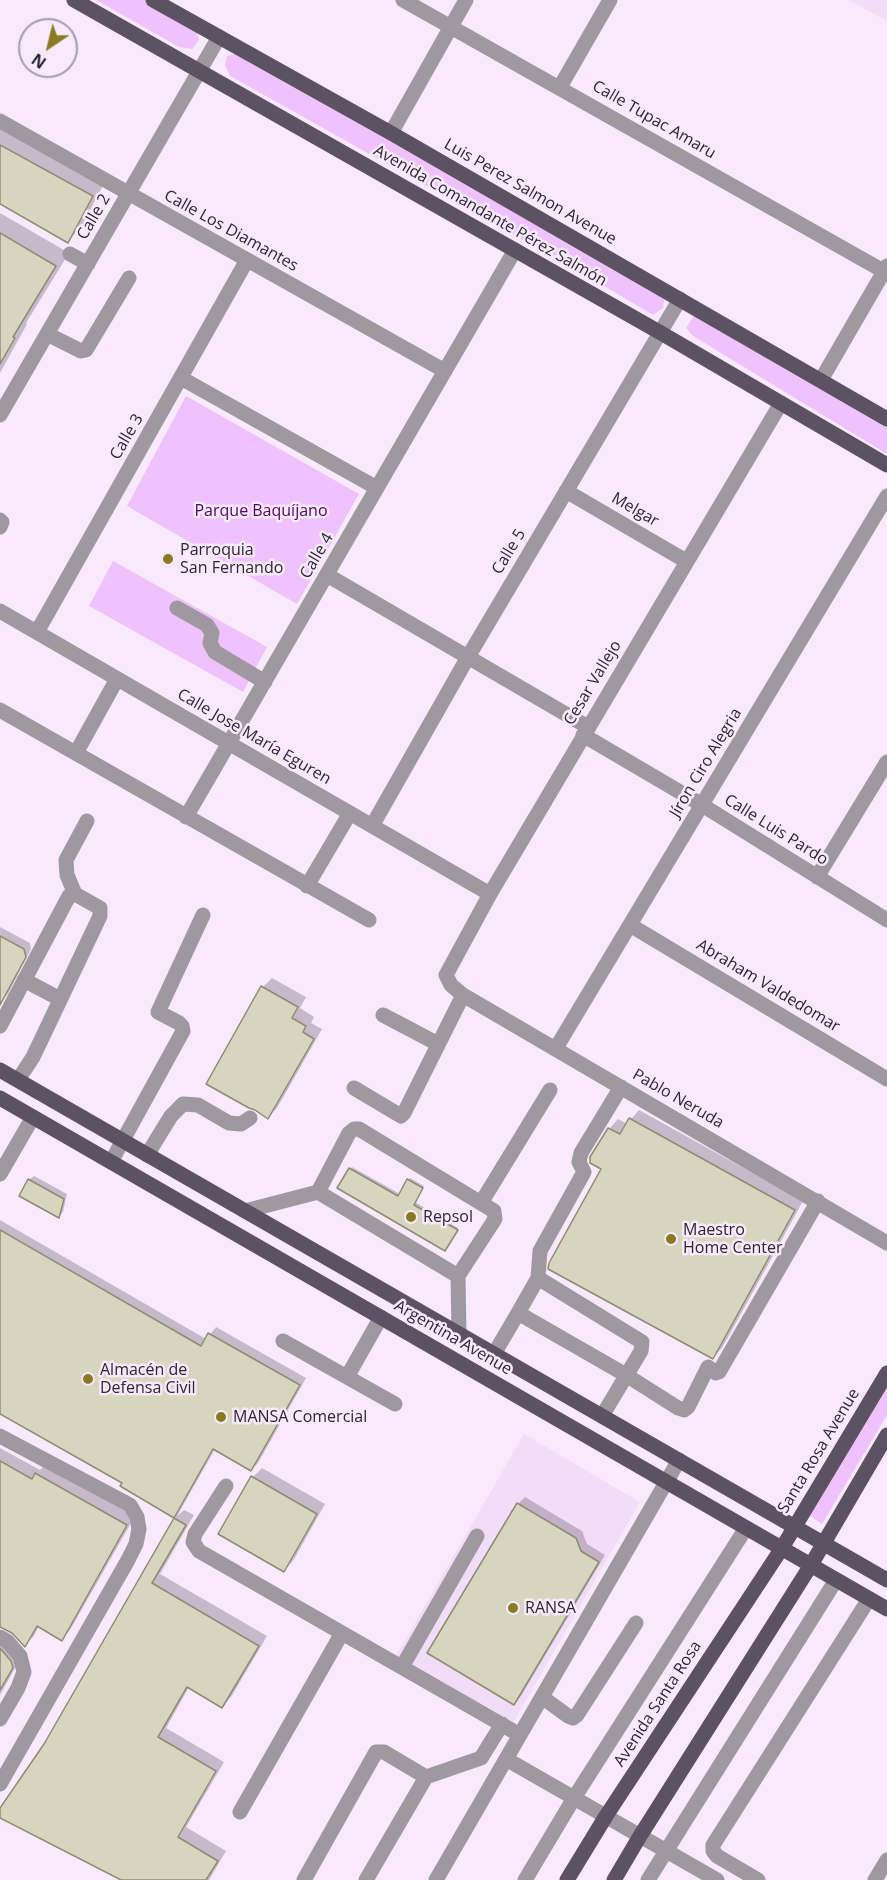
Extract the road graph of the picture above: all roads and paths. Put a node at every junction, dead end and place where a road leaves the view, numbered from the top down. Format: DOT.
graph roads {
  1 [pos="74,0"];
  2 [pos="153,0"];
  3 [pos="403,0"];
  4 [pos="466,0"];
  5 [pos="610,0"];
  6 [pos="451,26"];
  7 [pos="219,37"];
  8 [pos="200,72"];
  9 [pos="560,87"];
  10 [pos="0,121"];
  11 [pos="391,133"];
  12 [pos="129,194"];
  13 [pos="515,250"];
  14 [pos="70,254"];
  15 [pos="247,260"];
  16 [pos="88,264"];
  17 [pos="886,270"];
  18 [pos="129,278"];
  19 [pos="680,299"];
  20 [pos="661,333"];
  21 [pos="47,334"];
  22 [pos="445,371"];
  23 [pos="181,378"];
  24 [pos="821,380"];
  25 [pos="781,403"];
  26 [pos="0,415"];
  27 [pos="887,419"];
  28 [pos="887,465"];
  29 [pos="377,488"];
  30 [pos="566,491"];
  31 [pos="887,496"];
  32 [pos="0,520"];
  33 [pos="0,527"];
  34 [pos="686,561"];
  35 [pos="327,575"];
  36 [pos="177,608"];
  37 [pos="0,611"];
  38 [pos="37,632"];
  39 [pos="468,657"];
  40 [pos="117,679"];
  41 [pos="265,682"];
  42 [pos="0,710"];
  43 [pos="586,731"];
  44 [pos="229,743"];
  45 [pos="76,753"];
  46 [pos="887,762"];
  47 [pos="881,785"];
  48 [pos="702,805"];
  49 [pos="350,813"];
  50 [pos="186,817"];
  51 [pos="87,821"];
  52 [pos="372,826"];
  53 [pos="817,877"];
  54 [pos="307,886"];
  55 [pos="75,894"];
  56 [pos="490,894"];
  57 [pos="203,915"];
  58 [pos="369,920"];
  59 [pos="887,920"];
  60 [pos="630,925"];
  61 [pos="24,980"];
  62 [pos="457,990"];
  63 [pos="60,999"];
  64 [pos="383,1015"];
  65 [pos="0,1026"];
  66 [pos="438,1044"];
  67 [pos="556,1048"];
  68 [pos="0,1070"];
  69 [pos="887,1079"];
  70 [pos="18,1080"];
  71 [pos="621,1087"];
  72 [pos="354,1088"];
  73 [pos="550,1090"];
  74 [pos="0,1098"];
  75 [pos="33,1117"];
  76 [pos="250,1118"];
  77 [pos="124,1141"];
  78 [pos="147,1155"];
  79 [pos="111,1162"];
  80 [pos="0,1174"];
  81 [pos="318,1191"];
  82 [pos="818,1202"];
  83 [pos="481,1203"];
  84 [pos="246,1211"];
  85 [pos="887,1243"];
  86 [pos="458,1275"];
  87 [pos="538,1278"];
  88 [pos="518,1313"];
  89 [pos="381,1317"];
  90 [pos="459,1334"];
  91 [pos="283,1341"];
  92 [pos="494,1354"];
  93 [pos="887,1373"];
  94 [pos="626,1375"];
  95 [pos="347,1377"];
  96 [pos="394,1404"];
  97 [pos="602,1416"];
  98 [pos="887,1435"];
  99 [pos="0,1436"];
  100 [pos="679,1460"];
  101 [pos="666,1482"];
  102 [pos="226,1486"];
  103 [pos="795,1527"];
  104 [pos="746,1528"];
  105 [pos="477,1536"];
  106 [pos="824,1543"];
  107 [pos="782,1548"];
  108 [pos="811,1565"];
  109 [pos="886,1578"];
  110 [pos="836,1580"];
  111 [pos="869,1599"];
  112 [pos="887,1609"];
  113 [pos="636,1623"];
  114 [pos="342,1633"];
  115 [pos="0,1637"];
  116 [pos="402,1667"];
  117 [pos="542,1697"];
  118 [pos="0,1719"];
  119 [pos="502,1724"];
  120 [pos="520,1734"];
  121 [pos="506,1759"];
  122 [pos="426,1777"];
  123 [pos="0,1784"];
  124 [pos="574,1798"];
  125 [pos="240,1812"];
  126 [pos="606,1816"];
  127 [pos="640,1836"];
  128 [pos="665,1851"];
  129 [pos="887,1860"];
  130 [pos="693,1874"];
  131 [pos="304,1880"];
  132 [pos="366,1880"];
  133 [pos="436,1880"];
  134 [pos="525,1880"];
  135 [pos="567,1880"];
  136 [pos="614,1880"];
  137 [pos="648,1880"];
  138 [pos="717,1880"];
  139 [pos="758,1880"];
  140 [pos="875,1880"];
  1 -- 8 [label="main road, Avenida Comandante Pérez Salmón"];
  2 -- 7 [label="main road, Luis Perez Salmon Avenue"];
  3 -- 6 [label="street, Calle Tupac Amaru"];
  4 -- 6 [label="street"];
  5 -- 9 [label="street"];
  6 -- 9 [label="street, Calle Tupac Amaru"];
  6 -- 11 [label="street"];
  7 -- 8 [label="street, Calle 2"];
  7 -- 11 [label="main road, Luis Perez Salmon Avenue"];
  8 -- 12 [label="street, Calle 2"];
  8 -- 13 [label="main road, Avenida Comandante Pérez Salmón"];
  9 -- 17 [label="street, Calle Tupac Amaru"];
  10 -- 12 [label="street, Calle Los Diamantes"];
  11 -- 19 [label="main road, Luis Perez Salmon Avenue"];
  12 -- 15 [label="street, Calle Los Diamantes"];
  12 -- 16 [label="street, Calle 2"];
  13 -- 20 [label="main road, Avenida Comandante Pérez Salmón"];
  13 -- 22 [label="street, Calle 4"];
  14 -- 16 [label="street"];
  15 -- 22 [label="street, Calle Los Diamantes"];
  15 -- 23 [label="street, Calle 3"];
  16 -- 21 [label="street, Calle 2"];
  17 -- 24 [label="street"];
  18 -- 21 [label="street"];
  19 -- 20 [label="street, Calle 5"];
  19 -- 24 [label="main road, Luis Perez Salmon Avenue"];
  20 -- 25 [label="main road, Avenida Comandante Pérez Salmón"];
  20 -- 30 [label="street, Calle 5"];
  21 -- 26 [label="street, Calle 2"];
  22 -- 29 [label="street, Calle 4"];
  23 -- 29 [label="street"];
  23 -- 38 [label="street, Calle 3"];
  24 -- 27 [label="main road, Luis Perez Salmon Avenue"];
  25 -- 28 [label="main road, Avenida Comandante Pérez Salmón"];
  25 -- 34 [label="street, Cesar Vallejo"];
  29 -- 35 [label="street, Calle 4"];
  30 -- 34 [label="street, Melgar"];
  30 -- 39 [label="street, Calle 5"];
  31 -- 48 [label="street, Jíron Ciro Alegria"];
  32 -- 33 [label="street"];
  34 -- 43 [label="street, Cesar Vallejo"];
  35 -- 39 [label="street, Calle Luis Pardo"];
  35 -- 41 [label="street, Calle 4"];
  36 -- 41 [label="street"];
  37 -- 38 [label="street, Calle Jose María Eguren"];
  38 -- 40 [label="street, Calle Jose María Eguren"];
  39 -- 43 [label="street, Calle Luis Pardo"];
  39 -- 52 [label="street, Calle 5"];
  40 -- 44 [label="street, Calle Jose María Eguren"];
  40 -- 45 [label="street"];
  41 -- 44 [label="street, Calle 4"];
  42 -- 45 [label="street"];
  43 -- 48 [label="street, Calle Luis Pardo"];
  43 -- 56 [label="street, Cesar Vallejo"];
  44 -- 49 [label="street, Calle Jose María Eguren"];
  44 -- 50 [label="street, Calle 4"];
  45 -- 50 [label="street"];
  46 -- 47 [label="street"];
  47 -- 53 [label="street"];
  48 -- 53 [label="street, Calle Luis Pardo"];
  48 -- 60 [label="street, Jíron Ciro Alegria"];
  49 -- 52 [label="street, Calle Jose María Eguren"];
  49 -- 54 [label="street"];
  50 -- 54 [label="street"];
  51 -- 55 [label="street"];
  52 -- 56 [label="street, Calle Jose María Eguren"];
  53 -- 59 [label="street, Calle Luis Pardo"];
  54 -- 58 [label="street"];
  55 -- 61 [label="street"];
  55 -- 63 [label="street"];
  56 -- 62 [label="street, Cesar Vallejo"];
  57 -- 77 [label="street"];
  60 -- 67 [label="street, Jíron Ciro Alegria"];
  60 -- 69 [label="street, Abraham Valdedomar"];
  61 -- 63 [label="street"];
  61 -- 65 [label="street"];
  62 -- 66 [label="street"];
  62 -- 67 [label="street, Pablo Neruda"];
  63 -- 70 [label="street"];
  64 -- 66 [label="street"];
  66 -- 72 [label="street"];
  67 -- 71 [label="street, Pablo Neruda"];
  68 -- 70 [label="main road, Argentina Avenue"];
  70 -- 77 [label="main road, Argentina Avenue"];
  71 -- 82 [label="street, Pablo Neruda"];
  71 -- 87 [label="street"];
  73 -- 83 [label="street"];
  74 -- 75 [label="main road, Argentina Avenue"];
  75 -- 79 [label="main road, Argentina Avenue"];
  75 -- 80 [label="street"];
  76 -- 78 [label="street"];
  77 -- 78 [label="main road, Argentina Avenue"];
  77 -- 79 [label="street"];
  78 -- 84 [label="main road, Argentina Avenue"];
  79 -- 89 [label="main road, Argentina Avenue"];
  81 -- 83 [label="street"];
  81 -- 84 [label="street"];
  81 -- 86 [label="street"];
  82 -- 85 [label="street, Pablo Neruda"];
  82 -- 94 [label="street"];
  83 -- 86 [label="street"];
  84 -- 90 [label="main road, Argentina Avenue"];
  86 -- 90 [label="street"];
  87 -- 88 [label="street"];
  87 -- 94 [label="street"];
  88 -- 92 [label="street"];
  88 -- 94 [label="street"];
  89 -- 95 [label="street"];
  89 -- 101 [label="main road, Argentina Avenue"];
  90 -- 92 [label="main road, Argentina Avenue"];
  91 -- 95 [label="street"];
  92 -- 97 [label="main road, Argentina Avenue"];
  93 -- 103 [label="main road, Santa Rosa Avenue"];
  94 -- 97 [label="street"];
  95 -- 96 [label="street"];
  97 -- 100 [label="main road, Argentina Avenue"];
  98 -- 106 [label="main road"];
  99 -- 123 [label="street"];
  100 -- 101 [label="street"];
  100 -- 103 [label="main road, Argentina Avenue"];
  101 -- 104 [label="main road, Argentina Avenue"];
  101 -- 117 [label="street"];
  102 -- 114 [label="street"];
  103 -- 106 [label="main road, Argentina Avenue"];
  103 -- 107 [label="main road, Santa Rosa Avenue"];
  104 -- 107 [label="main road, Argentina Avenue"];
  104 -- 124 [label="street"];
  105 -- 116 [label="street"];
  106 -- 108 [label="main road"];
  106 -- 109 [label="main road, Argentina Avenue"];
  107 -- 108 [label="main road, Argentina Avenue"];
  107 -- 126 [label="main road, Avenida Santa Rosa"];
  108 -- 110 [label="main road, Argentina Avenue"];
  108 -- 127 [label="main road"];
  110 -- 111 [label="main road, Argentina Avenue"];
  110 -- 128 [label="street"];
  111 -- 112 [label="main road, Argentina Avenue"];
  111 -- 139 [label="street"];
  113 -- 117 [label="street"];
  114 -- 116 [label="street"];
  114 -- 125 [label="street"];
  115 -- 118 [label="street"];
  116 -- 119 [label="street"];
  117 -- 120 [label="street"];
  119 -- 120 [label="street"];
  119 -- 122 [label="street"];
  120 -- 121 [label="street"];
  121 -- 124 [label="street"];
  121 -- 133 [label="street"];
  122 -- 131 [label="street"];
  122 -- 132 [label="street"];
  124 -- 126 [label="street"];
  124 -- 134 [label="street"];
  126 -- 127 [label="street"];
  126 -- 135 [label="main road, Avenida Santa Rosa"];
  127 -- 128 [label="street"];
  127 -- 136 [label="main road"];
  128 -- 130 [label="street"];
  128 -- 137 [label="street"];
  129 -- 140 [label="street"];
  130 -- 138 [label="street"];
}
